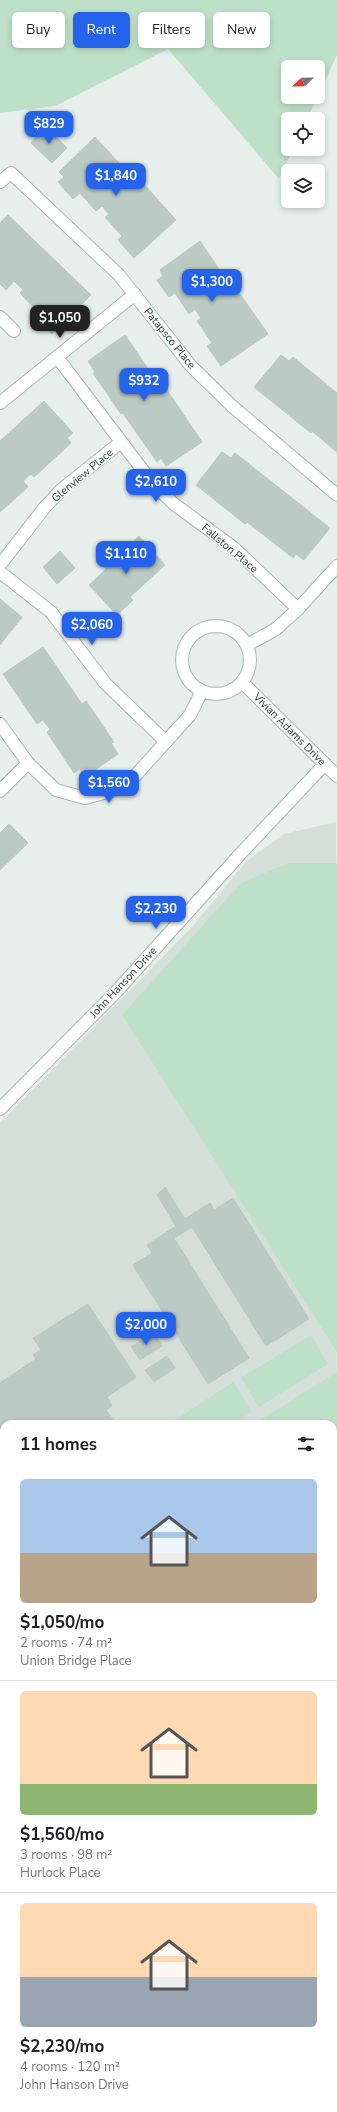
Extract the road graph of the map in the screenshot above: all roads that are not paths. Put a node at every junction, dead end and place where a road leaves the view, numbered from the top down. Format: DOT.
graph roads {
  1 [pos="0,182"];
  2 [pos="135,294"];
  3 [pos="0,318"];
  4 [pos="14,331"];
  5 [pos="57,356"];
  6 [pos="0,403"];
  7 [pos="121,442"];
  8 [pos="337,495"];
  9 [pos="0,565"];
  10 [pos="337,566"];
  11 [pos="0,572"];
  12 [pos="298,609"];
  13 [pos="247,645"];
  14 [pos="242,682"];
  15 [pos="202,691"];
  16 [pos="0,724"];
  17 [pos="166,742"];
  18 [pos="28,763"];
  19 [pos="325,764"];
  20 [pos="337,776"];
  21 [pos="0,791"];
  22 [pos="0,1109"];
  1 -- 2 [label="street, Patapsco Place"];
  2 -- 5 [label="street"];
  2 -- 8 [label="street, Patapsco Place"];
  3 -- 4 [label="street"];
  5 -- 6 [label="street"];
  5 -- 7 [label="street, Fallston Place"];
  7 -- 9 [label="street, Glenview Place"];
  7 -- 12 [label="street, Fallston Place"];
  10 -- 12 [label="street"];
  11 -- 17 [label="street"];
  12 -- 13 [label="street"];
  13 -- 14 [label="street"];
  13 -- 15 [label="street"];
  14 -- 15 [label="street"];
  14 -- 19 [label="street, Vivian Adams Drive"];
  15 -- 17 [label="street"];
  16 -- 18 [label="street"];
  17 -- 18 [label="street"];
  18 -- 21 [label="street"];
  19 -- 20 [label="street, Vivian Adams Drive"];
  19 -- 22 [label="street, John Hanson Drive"];
}
